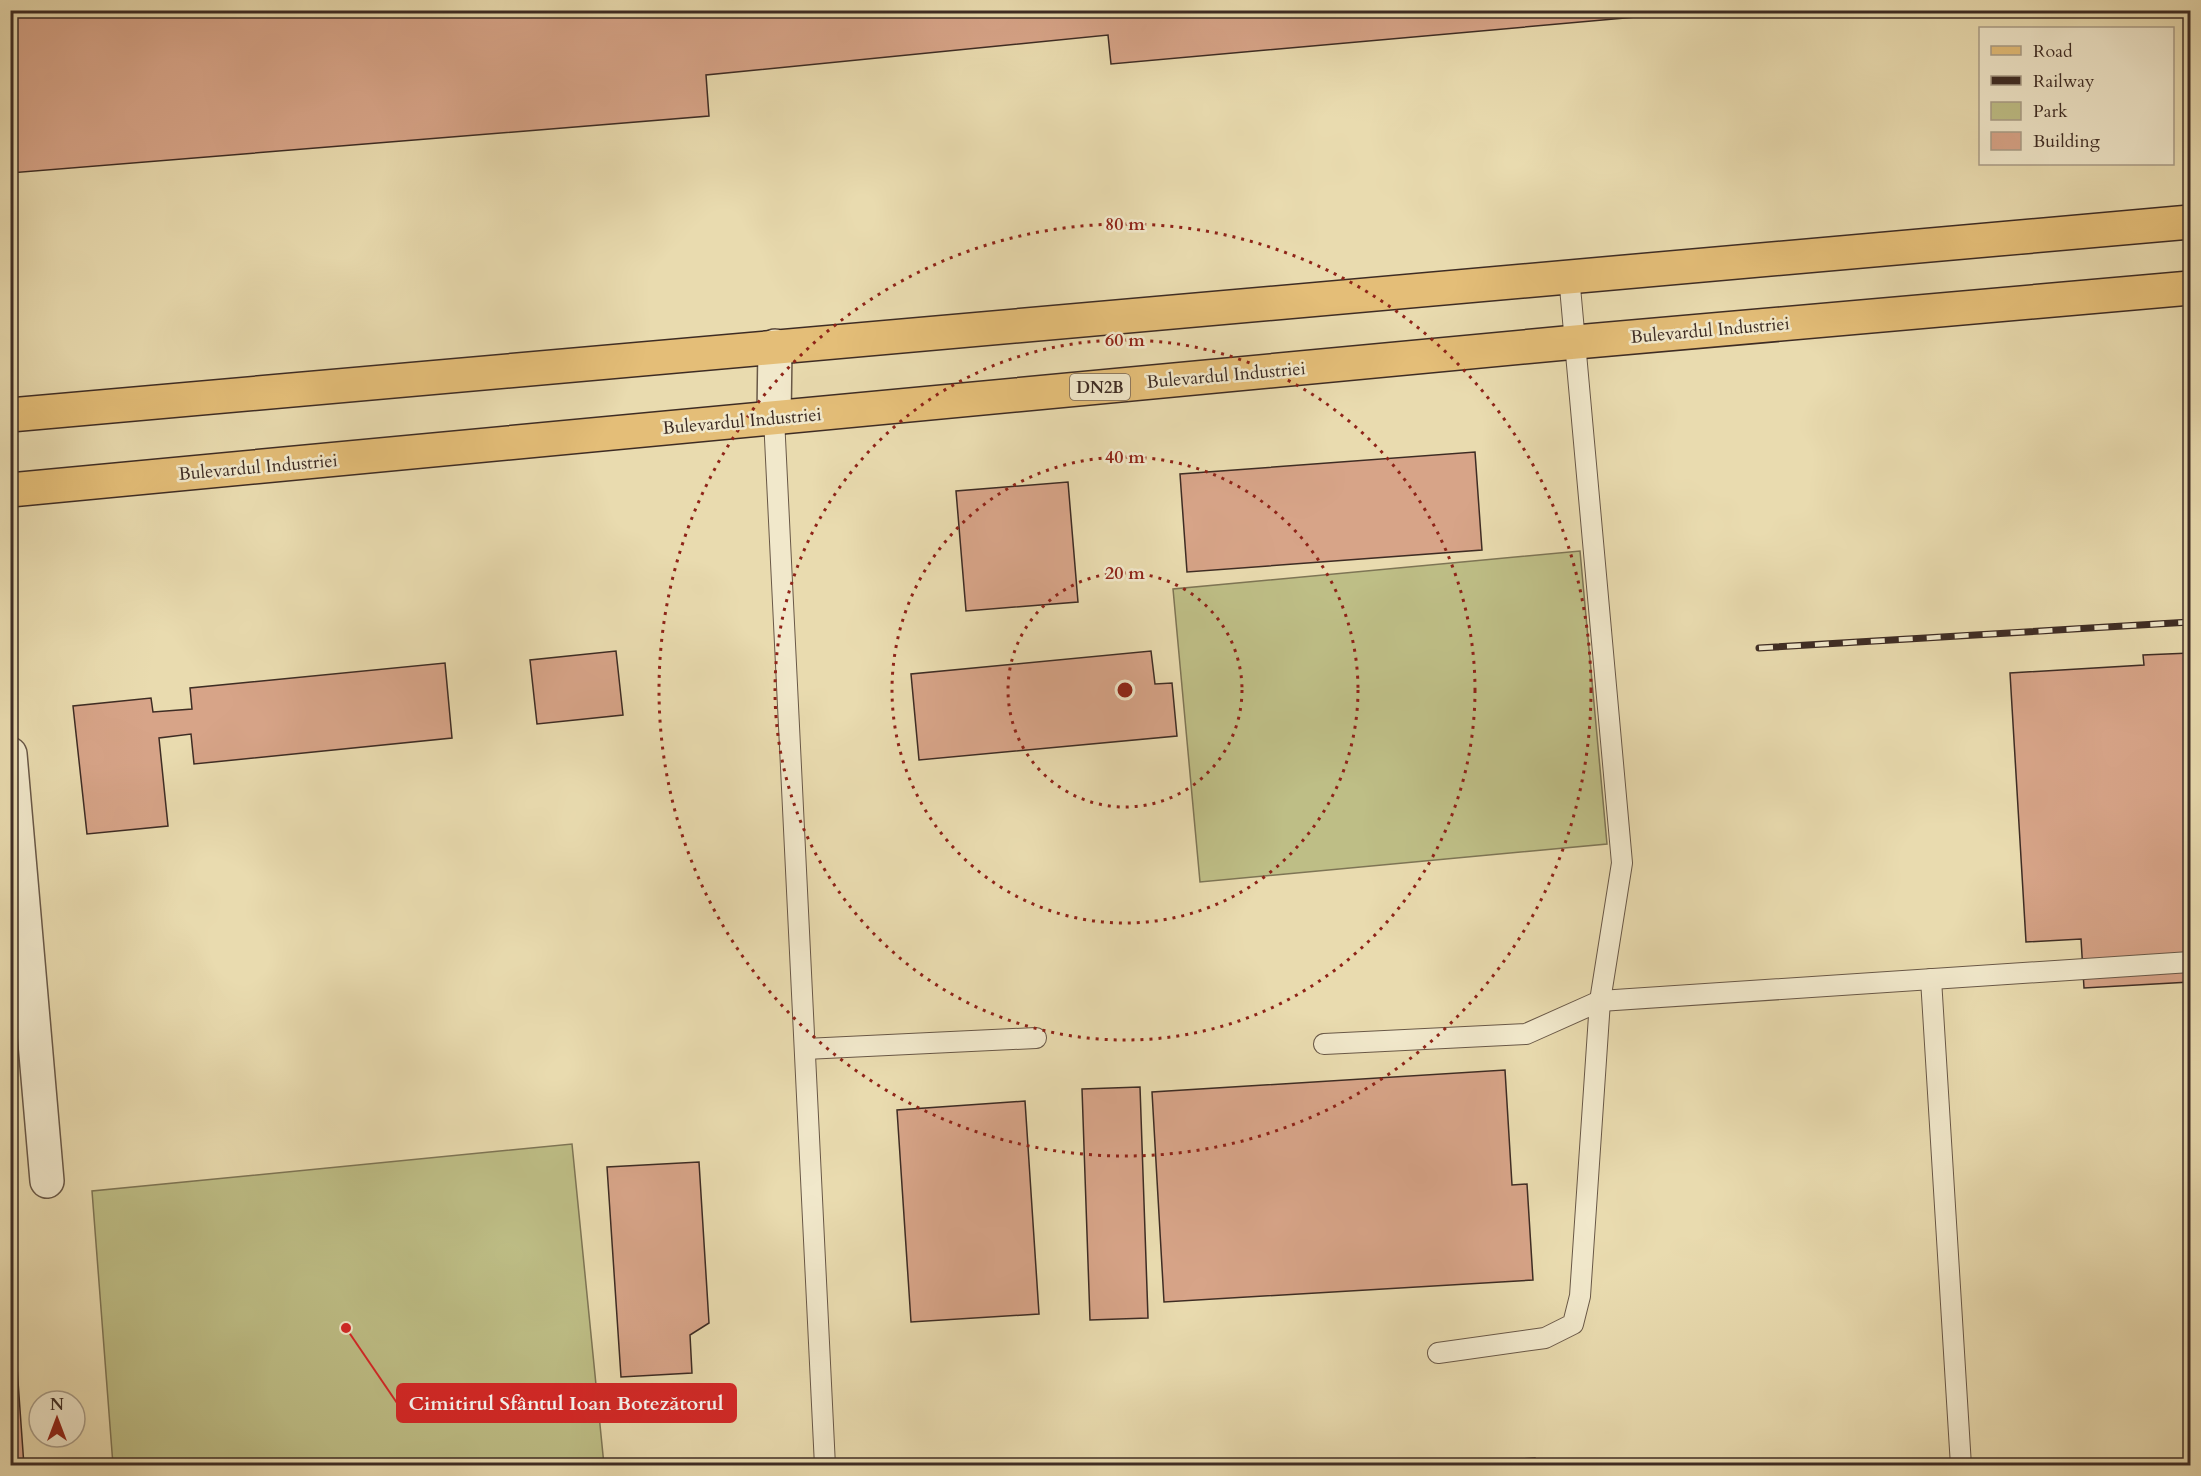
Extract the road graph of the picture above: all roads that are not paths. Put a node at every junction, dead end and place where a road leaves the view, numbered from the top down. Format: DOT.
graph roads {
  1 [pos="2190,222"];
  2 [pos="1569,276"];
  3 [pos="2190,288"];
  4 [pos="1576,342"];
  5 [pos="775,346"];
  6 [pos="10,415"];
  7 [pos="774,418"];
  8 [pos="10,490"];
  9 [pos="10,754"];
  10 [pos="2190,962"];
  11 [pos="1931,979"];
  12 [pos="1600,1001"];
  13 [pos="1036,1038"];
  14 [pos="1324,1044"];
  15 [pos="805,1049"];
  16 [pos="47,1181"];
  17 [pos="1438,1353"];
  18 [pos="825,1466"];
  19 [pos="1961,1466"];
  1 -- 2 [label="main road"];
  2 -- 4 [label="lane"];
  2 -- 5 [label="main road"];
  3 -- 4 [label="main road, Bulevardul Industriei / DN2B"];
  4 -- 7 [label="main road, Bulevardul Industriei / DN2B"];
  4 -- 12 [label="lane"];
  5 -- 6 [label="main road"];
  5 -- 7 [label="street"];
  7 -- 8 [label="main road, Bulevardul Industriei / DN2B"];
  7 -- 15 [label="lane"];
  9 -- 16 [label="street"];
  10 -- 11 [label="lane"];
  11 -- 12 [label="lane"];
  11 -- 19 [label="lane"];
  12 -- 14 [label="lane"];
  12 -- 17 [label="lane"];
  13 -- 15 [label="lane"];
  15 -- 18 [label="lane"];
}
